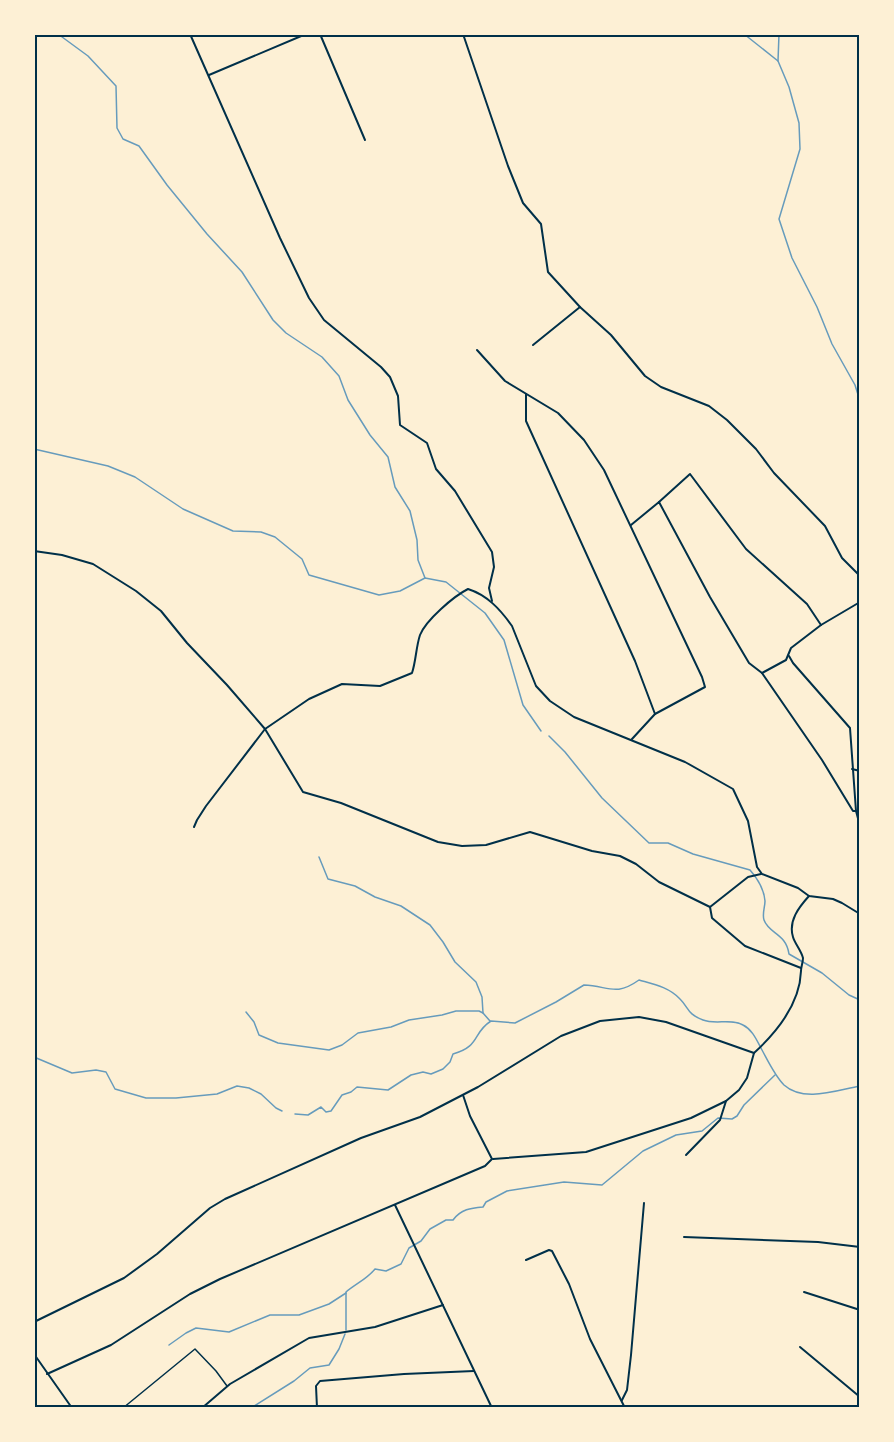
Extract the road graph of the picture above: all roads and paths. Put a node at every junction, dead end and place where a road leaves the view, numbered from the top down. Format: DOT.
graph roads {
  1 [pos="190,34"];
  2 [pos="306,34"];
  3 [pos="320,34"];
  4 [pos="463,34"];
  5 [pos="209,75"];
  6 [pos="365,140"];
  7 [pos="580,307"];
  8 [pos="533,345"];
  9 [pos="477,351"];
  10 [pos="526,393"];
  11 [pos="658,502"];
  12 [pos="630,525"];
  13 [pos="34,551"];
  14 [pos="860,576"];
  15 [pos="492,601"];
  16 [pos="860,602"];
  17 [pos="821,625"];
  18 [pos="789,656"];
  19 [pos="762,673"];
  20 [pos="655,714"];
  21 [pos="265,729"];
  22 [pos="632,739"];
  23 [pos="852,769"];
  24 [pos="860,771"];
  25 [pos="856,811"];
  26 [pos="860,826"];
  27 [pos="194,827"];
  28 [pos="762,874"];
  29 [pos="809,896"];
  30 [pos="710,907"];
  31 [pos="860,914"];
  32 [pos="801,967"];
  33 [pos="754,1053"];
  34 [pos="463,1095"];
  35 [pos="726,1101"];
  36 [pos="686,1155"];
  37 [pos="492,1159"];
  38 [pos="644,1203"];
  39 [pos="395,1205"];
  40 [pos="684,1237"];
  41 [pos="860,1247"];
  42 [pos="526,1260"];
  43 [pos="804,1292"];
  44 [pos="443,1305"];
  45 [pos="860,1310"];
  46 [pos="34,1322"];
  47 [pos="800,1347"];
  48 [pos="34,1354"];
  49 [pos="475,1371"];
  50 [pos="47,1374"];
  51 [pos="227,1386"];
  52 [pos="860,1397"];
  53 [pos="622,1400"];
  54 [pos="72,1407"];
  55 [pos="123,1407"];
  56 [pos="202,1407"];
  57 [pos="317,1407"];
  58 [pos="492,1407"];
  59 [pos="625,1407"];
  1 -- 5 [label="street"];
  2 -- 5 [label="street"];
  3 -- 6 [label="street"];
  4 -- 7 [label="street"];
  5 -- 15 [label="street"];
  7 -- 8 [label="street"];
  7 -- 14 [label="street"];
  9 -- 10 [label="street"];
  10 -- 12 [label="street"];
  10 -- 20 [label="street"];
  11 -- 12 [label="street"];
  11 -- 17 [label="street"];
  11 -- 19 [label="street"];
  12 -- 20 [label="street"];
  13 -- 21 [label="street"];
  15 -- 21 [label="street"];
  15 -- 22 [label="street"];
  16 -- 17 [label="street"];
  17 -- 18 [label="street"];
  18 -- 19 [label="street"];
  18 -- 23 [label="street"];
  19 -- 25 [label="street"];
  20 -- 22 [label="street"];
  21 -- 27 [label="street"];
  21 -- 30 [label="street"];
  22 -- 28 [label="street"];
  23 -- 24 [label="street"];
  23 -- 25 [label="street"];
  25 -- 26 [label="street"];
  28 -- 29 [label="street"];
  28 -- 30 [label="street"];
  29 -- 31 [label="street"];
  29 -- 32 [label="street"];
  30 -- 32 [label="street"];
  32 -- 33 [label="street"];
  33 -- 34 [label="street"];
  33 -- 35 [label="street"];
  34 -- 37 [label="street"];
  34 -- 46 [label="street"];
  35 -- 36 [label="street"];
  35 -- 37 [label="street"];
  37 -- 39 [label="street"];
  38 -- 53 [label="street"];
  39 -- 44 [label="street"];
  39 -- 50 [label="street"];
  40 -- 41 [label="street"];
  42 -- 53 [label="street"];
  43 -- 45 [label="street"];
  44 -- 49 [label="street"];
  44 -- 51 [label="street"];
  47 -- 52 [label="street"];
  48 -- 50 [label="street"];
  49 -- 57 [label="street"];
  49 -- 58 [label="street"];
  50 -- 54 [label="street"];
  51 -- 55 [label="lane"];
  51 -- 56 [label="street"];
  53 -- 59 [label="street"];
}
